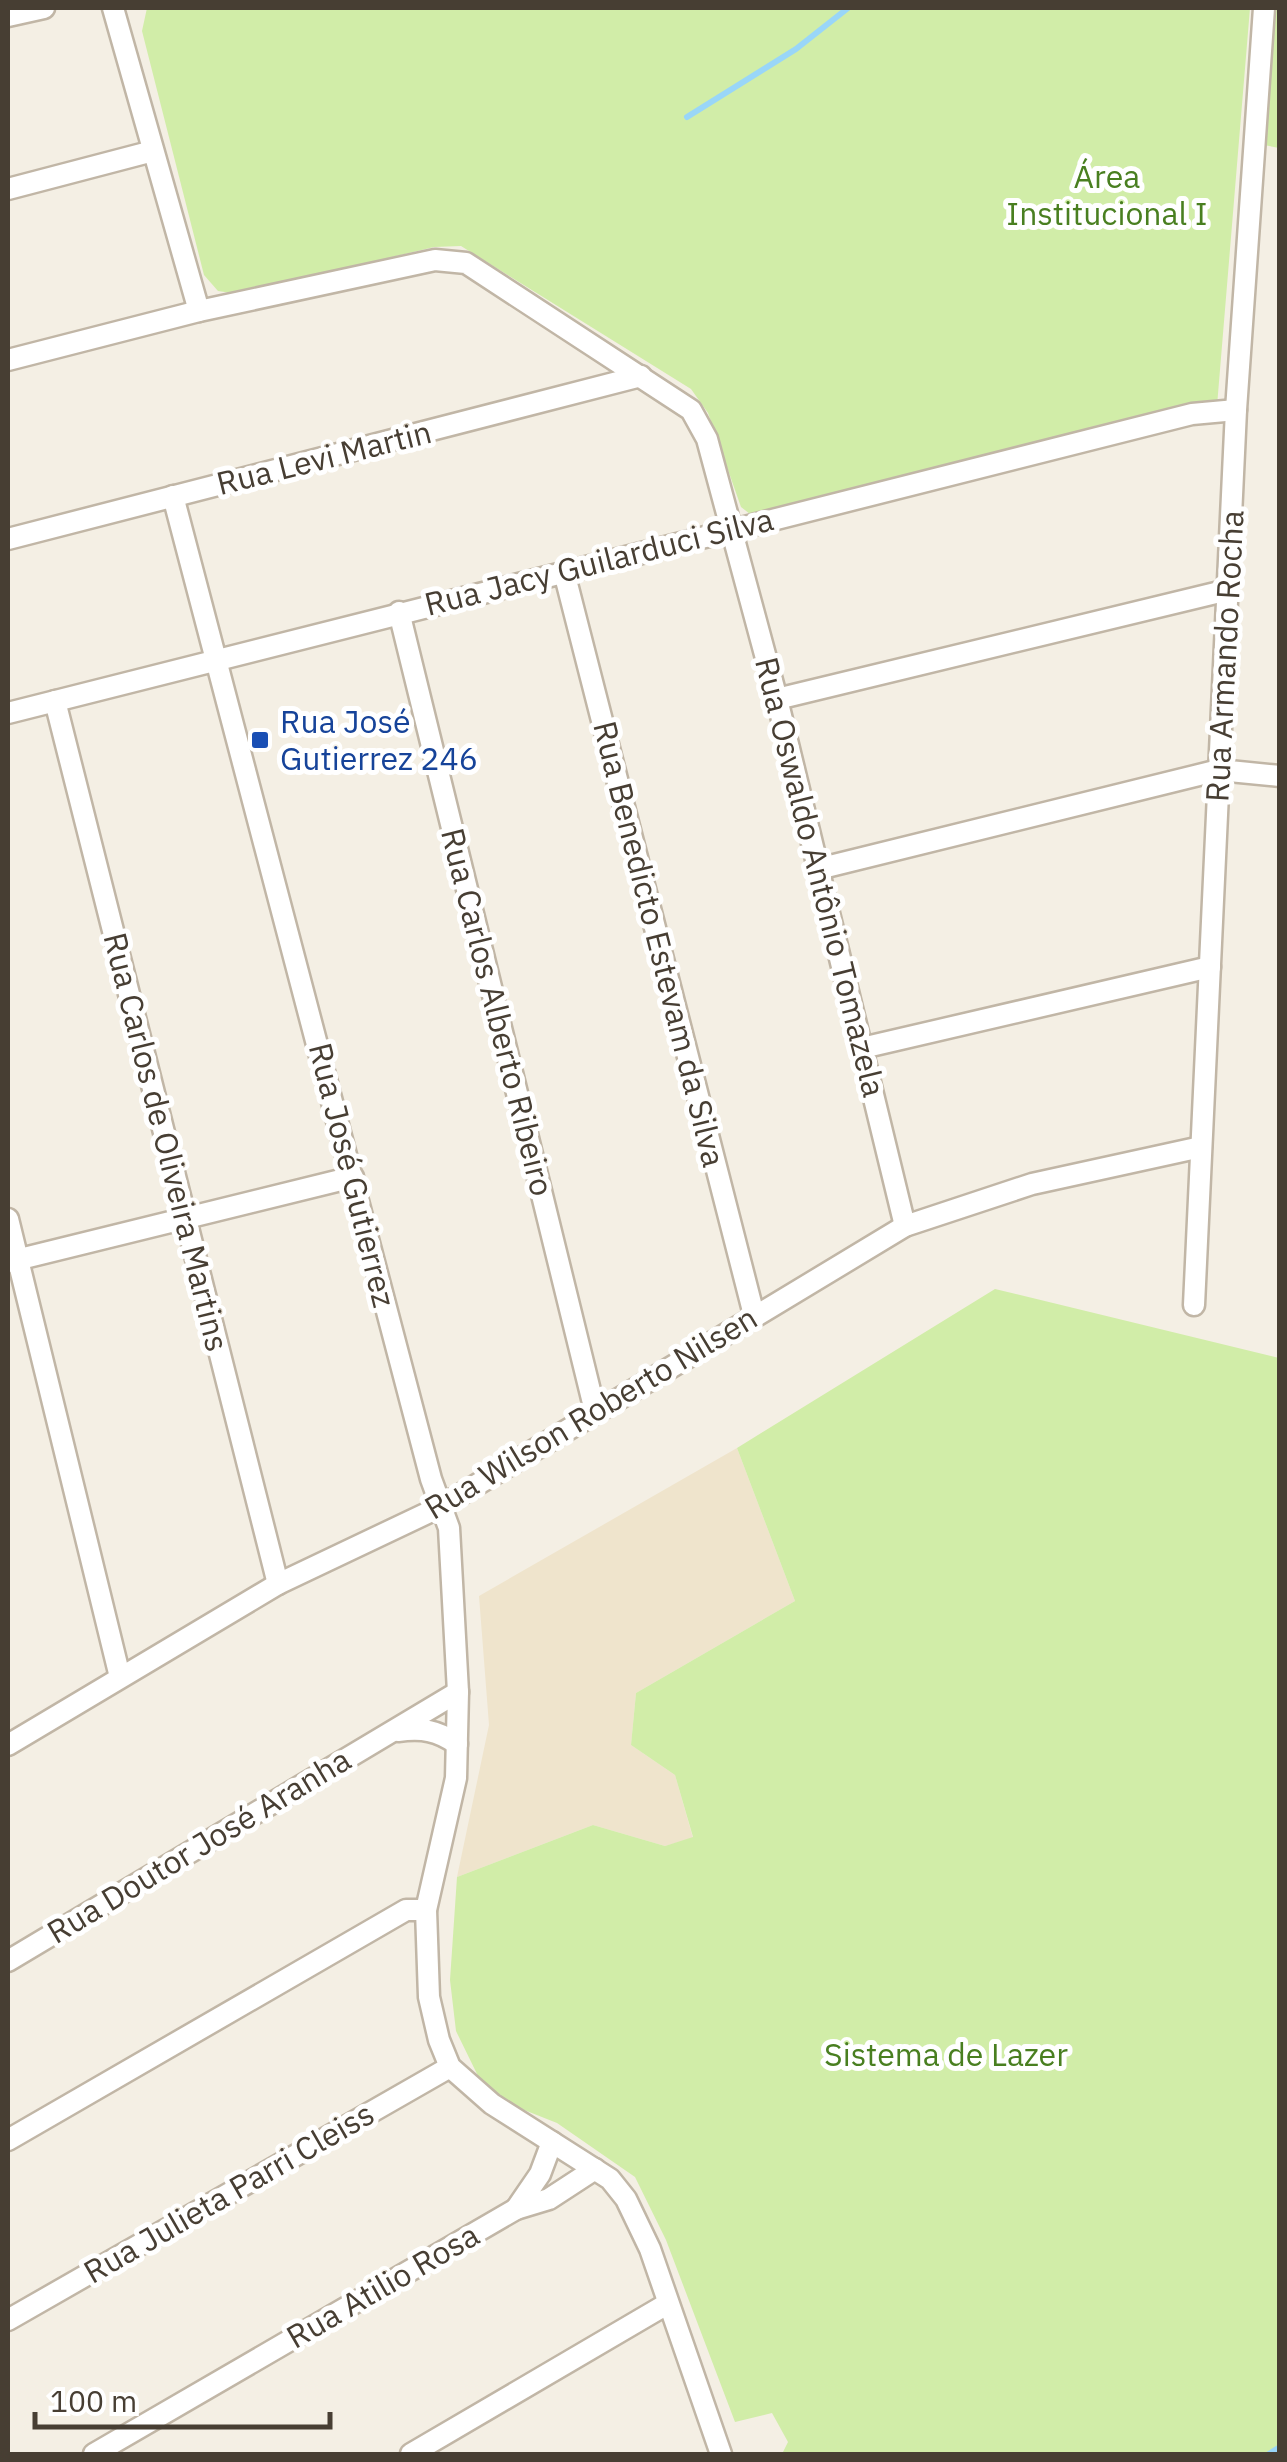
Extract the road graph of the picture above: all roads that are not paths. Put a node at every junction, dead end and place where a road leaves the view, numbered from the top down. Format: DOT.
graph roads {
  1 [pos="44,8"];
  2 [pos="113,8"];
  3 [pos="1264,8"];
  4 [pos="8,16"];
  5 [pos="154,151"];
  6 [pos="8,189"];
  7 [pos="199,312"];
  8 [pos="8,360"];
  9 [pos="641,376"];
  10 [pos="1236,410"];
  11 [pos="1192,414"];
  12 [pos="1234,444"];
  13 [pos="173,496"];
  14 [pos="731,529"];
  15 [pos="8,539"];
  16 [pos="564,572"];
  17 [pos="1228,590"];
  18 [pos="399,612"];
  19 [pos="219,660"];
  20 [pos="777,699"];
  21 [pos="55,701"];
  22 [pos="8,713"];
  23 [pos="1219,770"];
  24 [pos="1280,776"];
  25 [pos="818,868"];
  26 [pos="1210,966"];
  27 [pos="862,1048"];
  28 [pos="1201,1148"];
  29 [pos="353,1176"];
  30 [pos="186,1218"];
  31 [pos="8,1219"];
  32 [pos="905,1226"];
  33 [pos="12,1261"];
  34 [pos="1194,1305"];
  35 [pos="754,1315"];
  36 [pos="595,1411"];
  37 [pos="440,1507"];
  38 [pos="278,1584"];
  39 [pos="120,1677"];
  40 [pos="458,1692"];
  41 [pos="391,1732"];
  42 [pos="457,1744"];
  43 [pos="8,1745"];
  44 [pos="426,1910"];
  45 [pos="8,1961"];
  46 [pos="450,2067"];
  47 [pos="8,2140"];
  48 [pos="552,2142"];
  49 [pos="595,2169"];
  50 [pos="516,2208"];
  51 [pos="667,2304"];
  52 [pos="8,2320"];
  53 [pos="94,2454"];
  54 [pos="411,2454"];
  55 [pos="721,2454"];
  1 -- 4 [label="street"];
  2 -- 5 [label="street"];
  3 -- 10 [label="street, Rua Armando Rocha"];
  5 -- 6 [label="street"];
  5 -- 7 [label="street"];
  7 -- 8 [label="street, Rua Oswaldo Antônio Tomazela"];
  7 -- 9 [label="street, Rua Oswaldo Antônio Tomazela"];
  9 -- 13 [label="street, Rua Levi Martin"];
  9 -- 14 [label="street, Rua Oswaldo Antônio Tomazela"];
  10 -- 11 [label="street, Rua Jacy Guilarduci Silva"];
  10 -- 12 [label="street, Rua Armando Rocha"];
  11 -- 12 [label="street"];
  11 -- 14 [label="street, Rua Jacy Guilarduci Silva"];
  12 -- 17 [label="street, Rua Armando Rocha"];
  13 -- 15 [label="street, Rua Levi Martin"];
  13 -- 19 [label="street, Rua José Gutierrez"];
  14 -- 16 [label="street, Rua Jacy Guilarduci Silva"];
  14 -- 20 [label="street, Rua Oswaldo Antônio Tomazela"];
  16 -- 18 [label="street, Rua Jacy Guilarduci Silva"];
  16 -- 35 [label="street, Rua Benedicto Estevam da Silva"];
  17 -- 20 [label="street"];
  17 -- 23 [label="street, Rua Armando Rocha"];
  18 -- 19 [label="street, Rua Jacy Guilarduci Silva"];
  18 -- 36 [label="street, Rua Carlos Alberto Ribeiro"];
  19 -- 21 [label="street, Rua Jacy Guilarduci Silva"];
  19 -- 29 [label="street, Rua José Gutierrez"];
  20 -- 25 [label="street, Rua Oswaldo Antônio Tomazela"];
  21 -- 22 [label="street, Rua Jacy Guilarduci Silva"];
  21 -- 30 [label="street, Rua Carlos de Oliveira Martins"];
  23 -- 24 [label="street"];
  23 -- 25 [label="street"];
  23 -- 26 [label="street, Rua Armando Rocha"];
  25 -- 27 [label="street, Rua Oswaldo Antônio Tomazela"];
  26 -- 27 [label="street"];
  26 -- 28 [label="street, Rua Armando Rocha"];
  27 -- 32 [label="street, Rua Oswaldo Antônio Tomazela"];
  28 -- 32 [label="street, Rua Wilson Roberto Nilsen"];
  28 -- 34 [label="street, Rua Armando Rocha"];
  29 -- 30 [label="street"];
  29 -- 37 [label="street, Rua José Gutierrez"];
  30 -- 33 [label="street"];
  30 -- 38 [label="street, Rua Carlos de Oliveira Martins"];
  31 -- 33 [label="street"];
  32 -- 35 [label="street, Rua Wilson Roberto Nilsen"];
  33 -- 39 [label="street"];
  35 -- 36 [label="street, Rua Wilson Roberto Nilsen"];
  36 -- 37 [label="street, Rua Wilson Roberto Nilsen"];
  37 -- 38 [label="street, Rua Wilson Roberto Nilsen"];
  37 -- 40 [label="street, Rua José Gutierrez"];
  38 -- 39 [label="street, Rua Wilson Roberto Nilsen"];
  39 -- 43 [label="street, Rua Wilson Roberto Nilsen"];
  40 -- 41 [label="street, Rua Doutor José Aranha"];
  40 -- 42 [label="street, Rua José Gutierrez"];
  41 -- 42 [label="street"];
  41 -- 45 [label="street, Rua Doutor José Aranha"];
  42 -- 44 [label="street, Rua José Gutierrez"];
  44 -- 46 [label="street, Rua José Gutierrez"];
  44 -- 47 [label="street"];
  46 -- 48 [label="street"];
  46 -- 52 [label="street, Rua Julieta Parri Cleiss"];
  48 -- 49 [label="street"];
  48 -- 50 [label="street, Rua Atilio Rosa"];
  49 -- 50 [label="street, Rua Atilio Rosa"];
  49 -- 51 [label="street"];
  50 -- 53 [label="street, Rua Atilio Rosa"];
  51 -- 54 [label="street"];
  51 -- 55 [label="street"];
}
